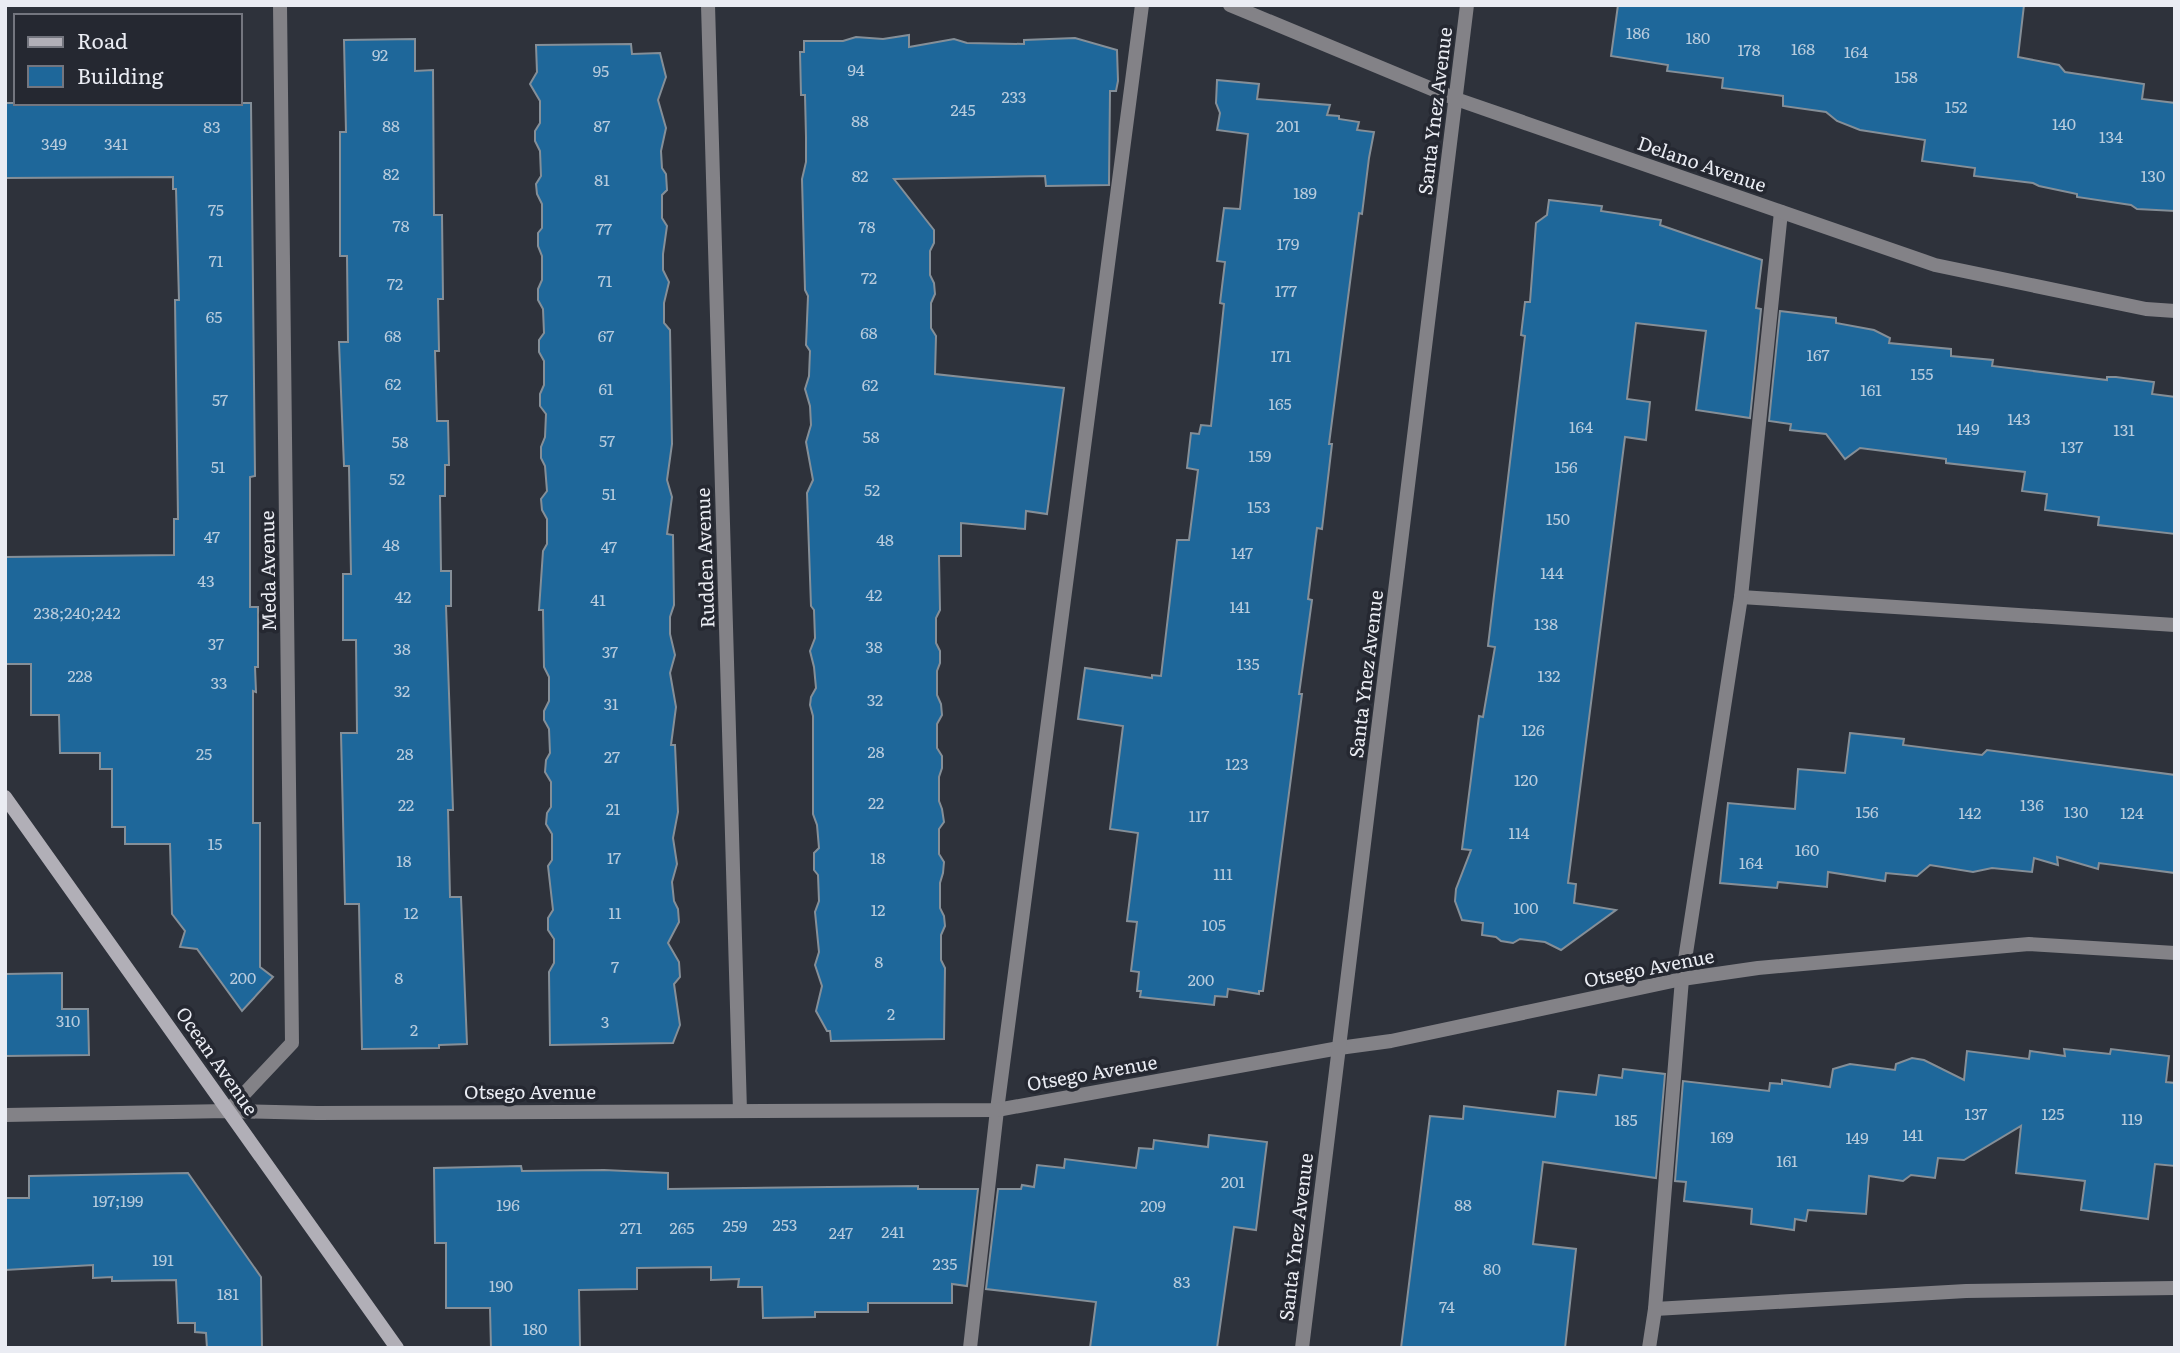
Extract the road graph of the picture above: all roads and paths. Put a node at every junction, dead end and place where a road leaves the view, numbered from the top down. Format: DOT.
graph roads {
  1 [pos="281,5"];
  2 [pos="708,5"];
  3 [pos="1142,5"];
  4 [pos="1230,5"];
  5 [pos="1467,5"];
  6 [pos="1456,99"];
  7 [pos="1781,212"];
  8 [pos="2175,310"];
  9 [pos="1741,597"];
  10 [pos="2175,625"];
  11 [pos="5,797"];
  12 [pos="2175,953"];
  13 [pos="1682,979"];
  14 [pos="1339,1048"];
  15 [pos="997,1110"];
  16 [pos="228,1111"];
  17 [pos="740,1111"];
  18 [pos="5,1115"];
  19 [pos="2175,1287"];
  20 [pos="1655,1309"];
  21 [pos="397,1348"];
  22 [pos="970,1348"];
  23 [pos="1302,1348"];
  24 [pos="1649,1348"];
  1 -- 16 [label="street, Meda Avenue"];
  2 -- 17 [label="street, Rudden Avenue"];
  3 -- 15 [label="street"];
  4 -- 6 [label="street, Delano Avenue"];
  5 -- 6 [label="street, Santa Ynez Avenue"];
  6 -- 7 [label="street, Delano Avenue"];
  6 -- 14 [label="street, Santa Ynez Avenue"];
  7 -- 8 [label="street, Delano Avenue"];
  7 -- 9 [label="street"];
  9 -- 10 [label="street"];
  9 -- 13 [label="street"];
  11 -- 16 [label="main road, Ocean Avenue"];
  12 -- 13 [label="street, Otsego Avenue"];
  13 -- 14 [label="street, Otsego Avenue"];
  13 -- 20 [label="street"];
  14 -- 15 [label="street, Otsego Avenue"];
  14 -- 23 [label="street, Santa Ynez Avenue"];
  15 -- 17 [label="street, Otsego Avenue"];
  15 -- 22 [label="street"];
  16 -- 17 [label="street, Otsego Avenue"];
  16 -- 18 [label="street, Otsego Avenue"];
  16 -- 21 [label="main road, Ocean Avenue"];
  19 -- 20 [label="street"];
  20 -- 24 [label="street"];
}
